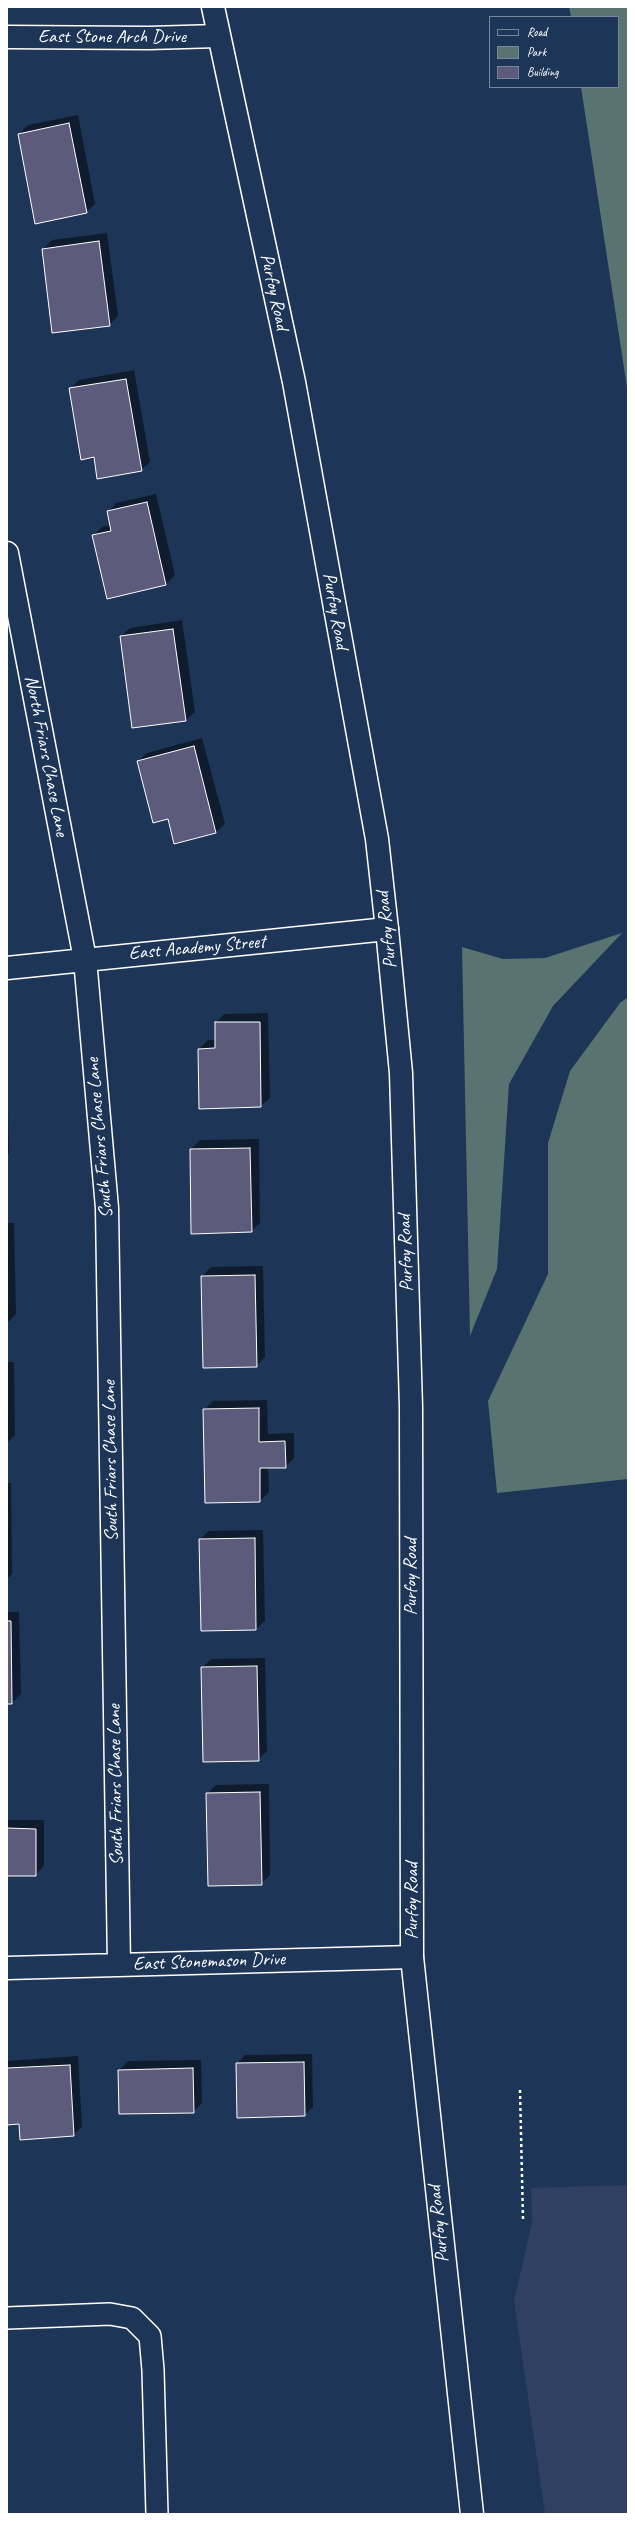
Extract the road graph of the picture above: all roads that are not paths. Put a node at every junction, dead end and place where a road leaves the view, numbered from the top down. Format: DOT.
graph roads {
  1 [pos="213,7"];
  2 [pos="218,36"];
  3 [pos="7,37"];
  4 [pos="7,553"];
  5 [pos="388,929"];
  6 [pos="84,959"];
  7 [pos="7,968"];
  8 [pos="412,1957"];
  9 [pos="119,1965"];
  10 [pos="7,1968"];
  11 [pos="7,2318"];
  12 [pos="157,2514"];
  13 [pos="472,2514"];
  1 -- 2 [label="street, Purfoy Road"];
  2 -- 3 [label="street, East Stone Arch Drive"];
  2 -- 5 [label="street, Purfoy Road"];
  4 -- 6 [label="street, North Friars Chase Lane"];
  5 -- 6 [label="street, East Academy Street"];
  5 -- 8 [label="street, Purfoy Road"];
  6 -- 7 [label="street, East Academy Street"];
  6 -- 9 [label="street, South Friars Chase Lane"];
  8 -- 9 [label="street, East Stonemason Drive"];
  8 -- 13 [label="street, Purfoy Road"];
  9 -- 10 [label="street, East Stonemason Drive"];
  11 -- 12 [label="lane"];
}
